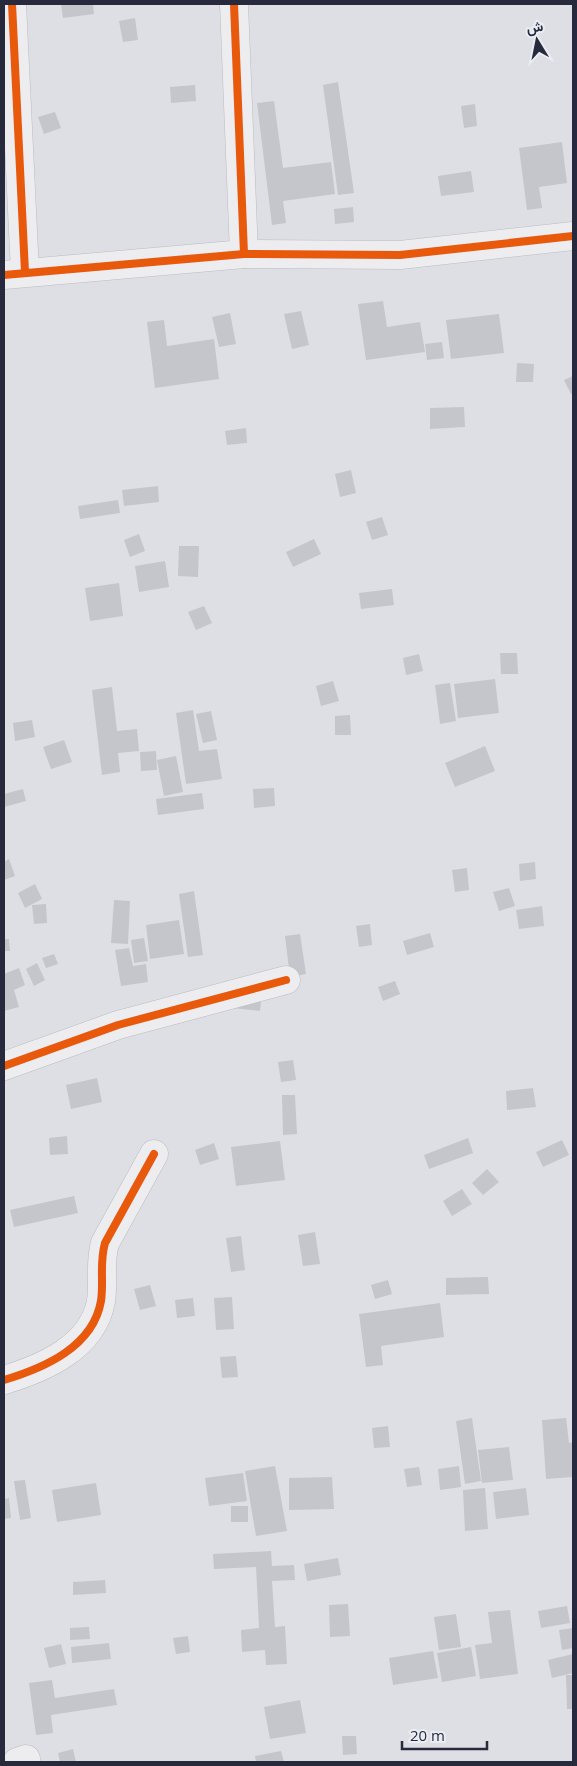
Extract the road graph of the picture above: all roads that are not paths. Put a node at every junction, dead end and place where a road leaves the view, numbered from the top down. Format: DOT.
graph roads {
  1 [pos="12,4"];
  2 [pos="234,4"];
  3 [pos="573,236"];
  4 [pos="244,254"];
  5 [pos="14,274"];
  6 [pos="286,980"];
  7 [pos="4,1066"];
  8 [pos="154,1154"];
  9 [pos="4,1380"];
  1 -- 5 [label="street"];
  2 -- 4 [label="street"];
  3 -- 4 [label="street"];
  4 -- 5 [label="street"];
  6 -- 7 [label="street"];
  8 -- 9 [label="street"];
}
